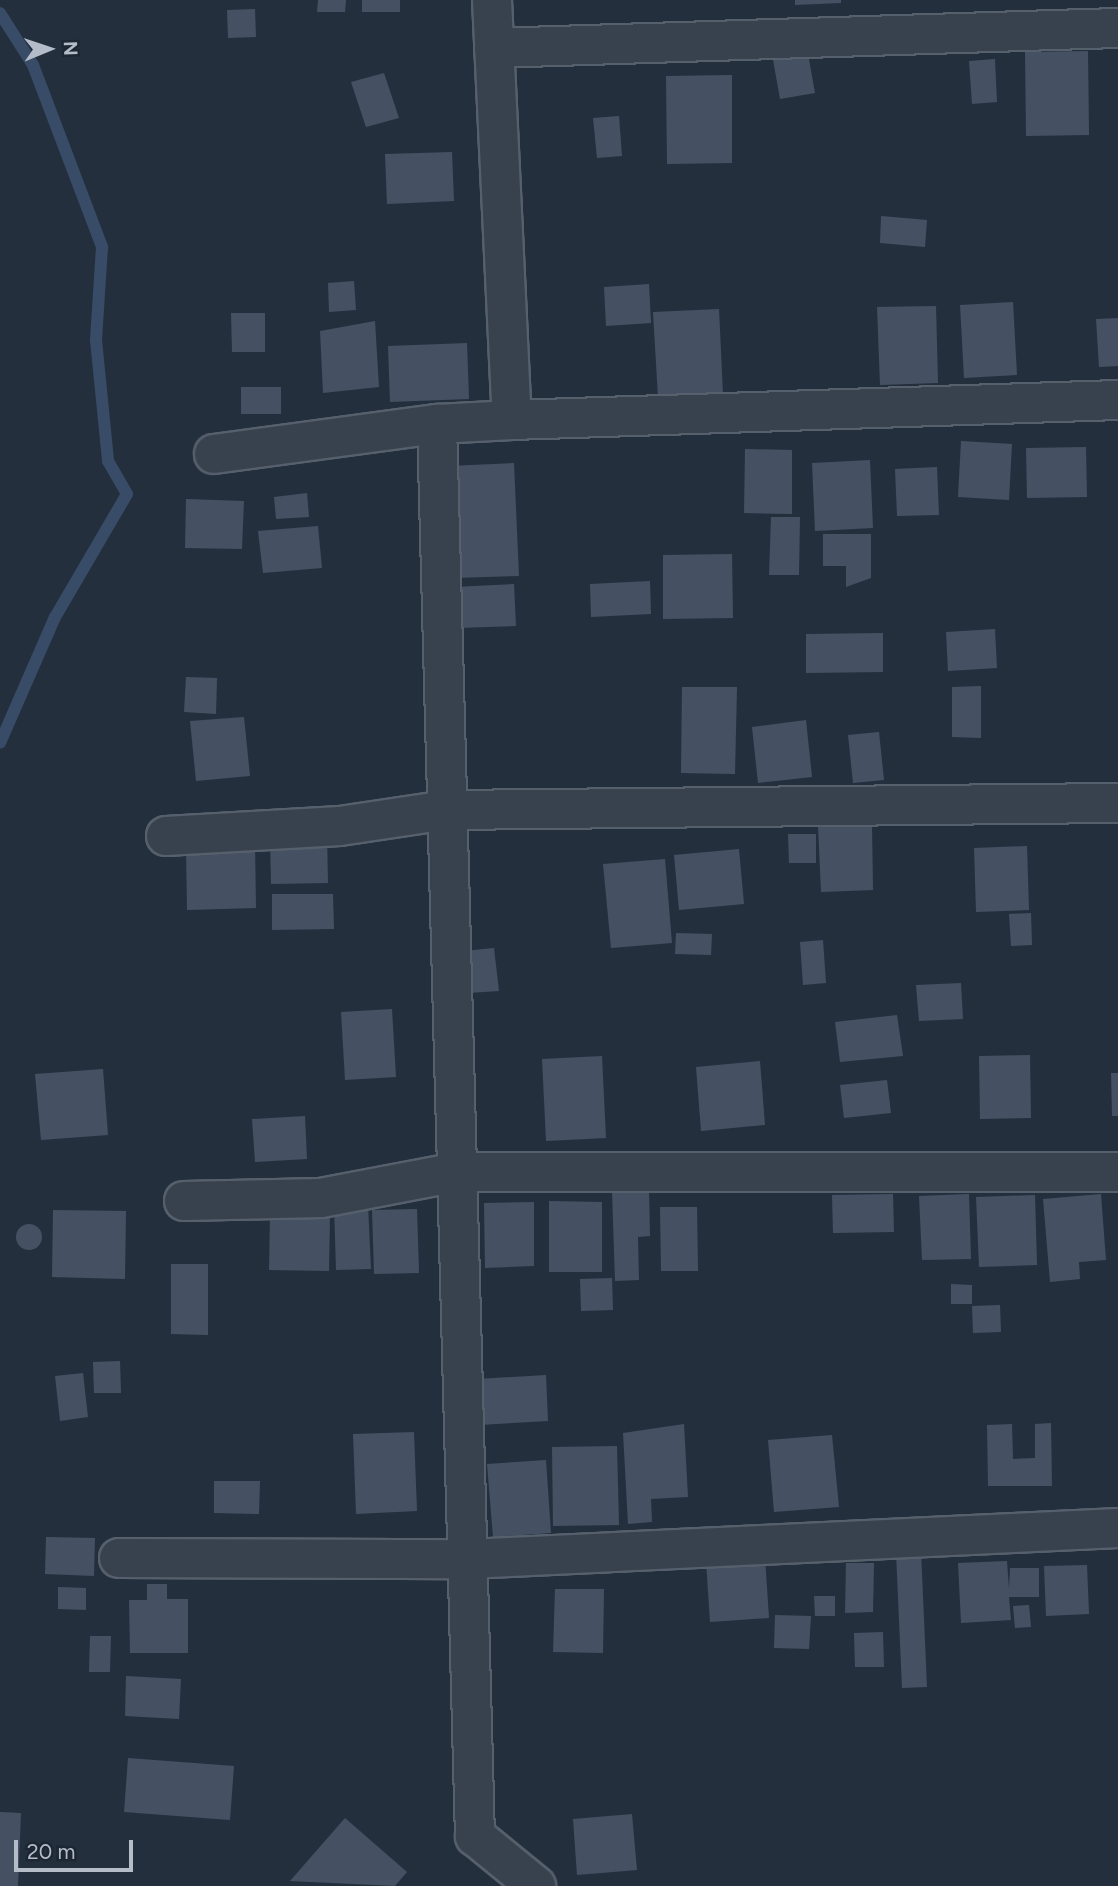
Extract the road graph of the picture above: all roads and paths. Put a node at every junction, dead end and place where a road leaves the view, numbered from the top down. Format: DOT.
graph roads {
  1 [pos="492,0"];
  2 [pos="1118,28"];
  3 [pos="494,48"];
  4 [pos="1118,400"];
  5 [pos="512,420"];
  6 [pos="437,424"];
  7 [pos="214,454"];
  8 [pos="1118,803"];
  9 [pos="447,810"];
  10 [pos="166,836"];
  11 [pos="457,1172"];
  12 [pos="1118,1172"];
  13 [pos="184,1201"];
  14 [pos="1118,1528"];
  15 [pos="119,1559"];
  16 [pos="468,1559"];
  17 [pos="536,1886"];
  1 -- 3 [label="street"];
  2 -- 3 [label="street"];
  3 -- 5 [label="street"];
  4 -- 5 [label="street"];
  5 -- 6 [label="street"];
  6 -- 7 [label="street"];
  6 -- 9 [label="street"];
  8 -- 9 [label="street"];
  9 -- 10 [label="street"];
  9 -- 11 [label="street"];
  11 -- 12 [label="street"];
  11 -- 13 [label="street"];
  11 -- 16 [label="street"];
  14 -- 16 [label="street"];
  15 -- 16 [label="street"];
  16 -- 17 [label="street"];
}
